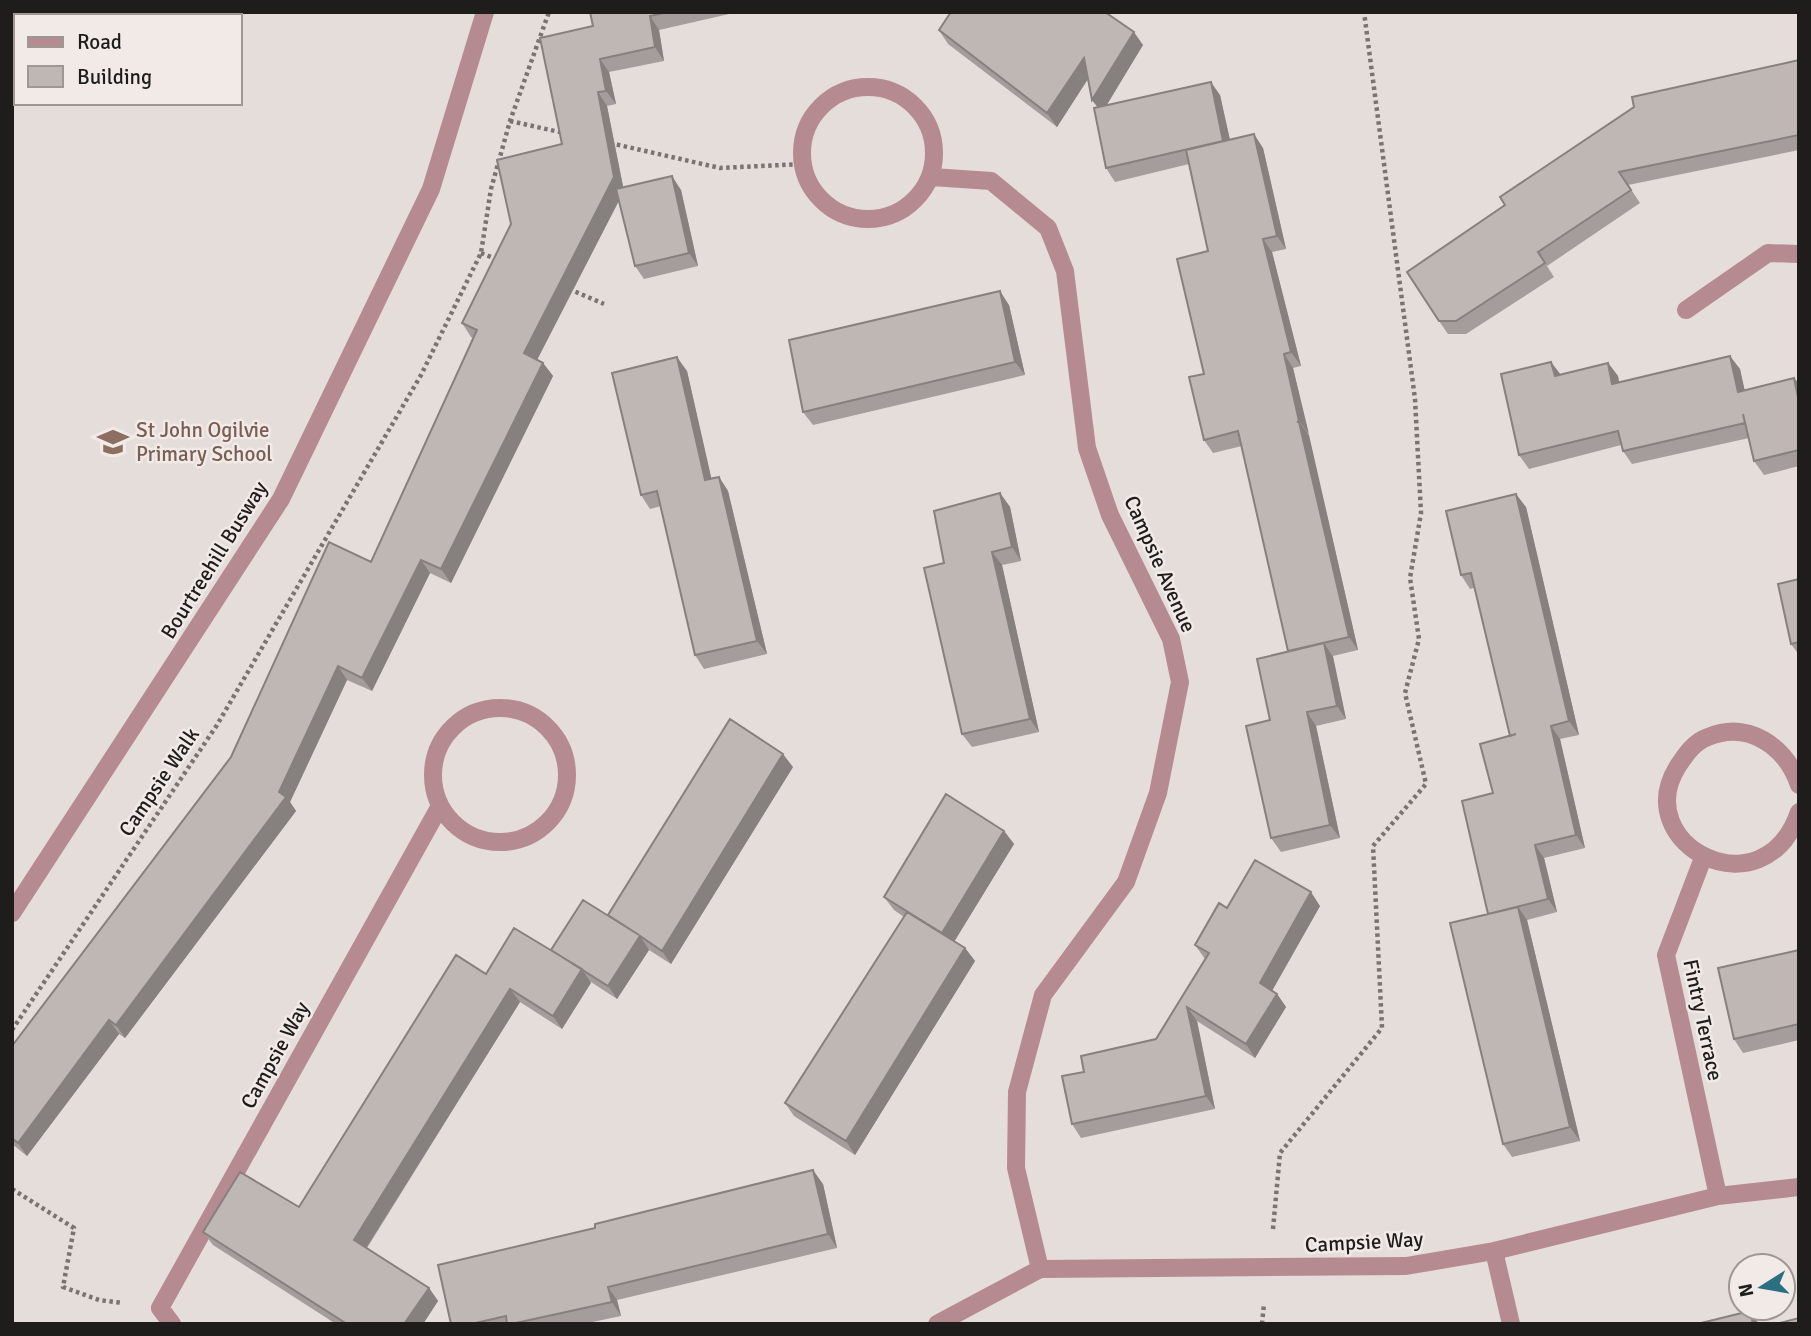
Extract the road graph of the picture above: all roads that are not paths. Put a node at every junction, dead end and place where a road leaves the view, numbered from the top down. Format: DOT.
graph roads {
  1 [pos="485,12"];
  2 [pos="932,177"];
  3 [pos="1799,254"];
  4 [pos="1686,310"];
  5 [pos="1799,785"];
  6 [pos="440,806"];
  7 [pos="1799,812"];
  8 [pos="1703,858"];
  9 [pos="12,914"];
  10 [pos="1799,1187"];
  11 [pos="1718,1196"];
  12 [pos="1494,1251"];
  13 [pos="1040,1269"];
  14 [pos="173,1324"];
  15 [pos="937,1324"];
  16 [pos="1511,1324"];
  1 -- 9 [label="street, Bourtreehill Busway"];
  2 -- 2 [label="street"];
  2 -- 13 [label="street, Campsie Avenue"];
  3 -- 4 [label="street"];
  5 -- 8 [label="street"];
  6 -- 6 [label="street"];
  6 -- 14 [label="street, Campsie Way"];
  7 -- 8 [label="street"];
  8 -- 11 [label="street, Fintry Terrace"];
  10 -- 11 [label="street, Campsie Way"];
  11 -- 12 [label="street, Campsie Way"];
  12 -- 13 [label="street, Campsie Way"];
  12 -- 16 [label="street"];
  13 -- 15 [label="street, Campsie Way"];
}
